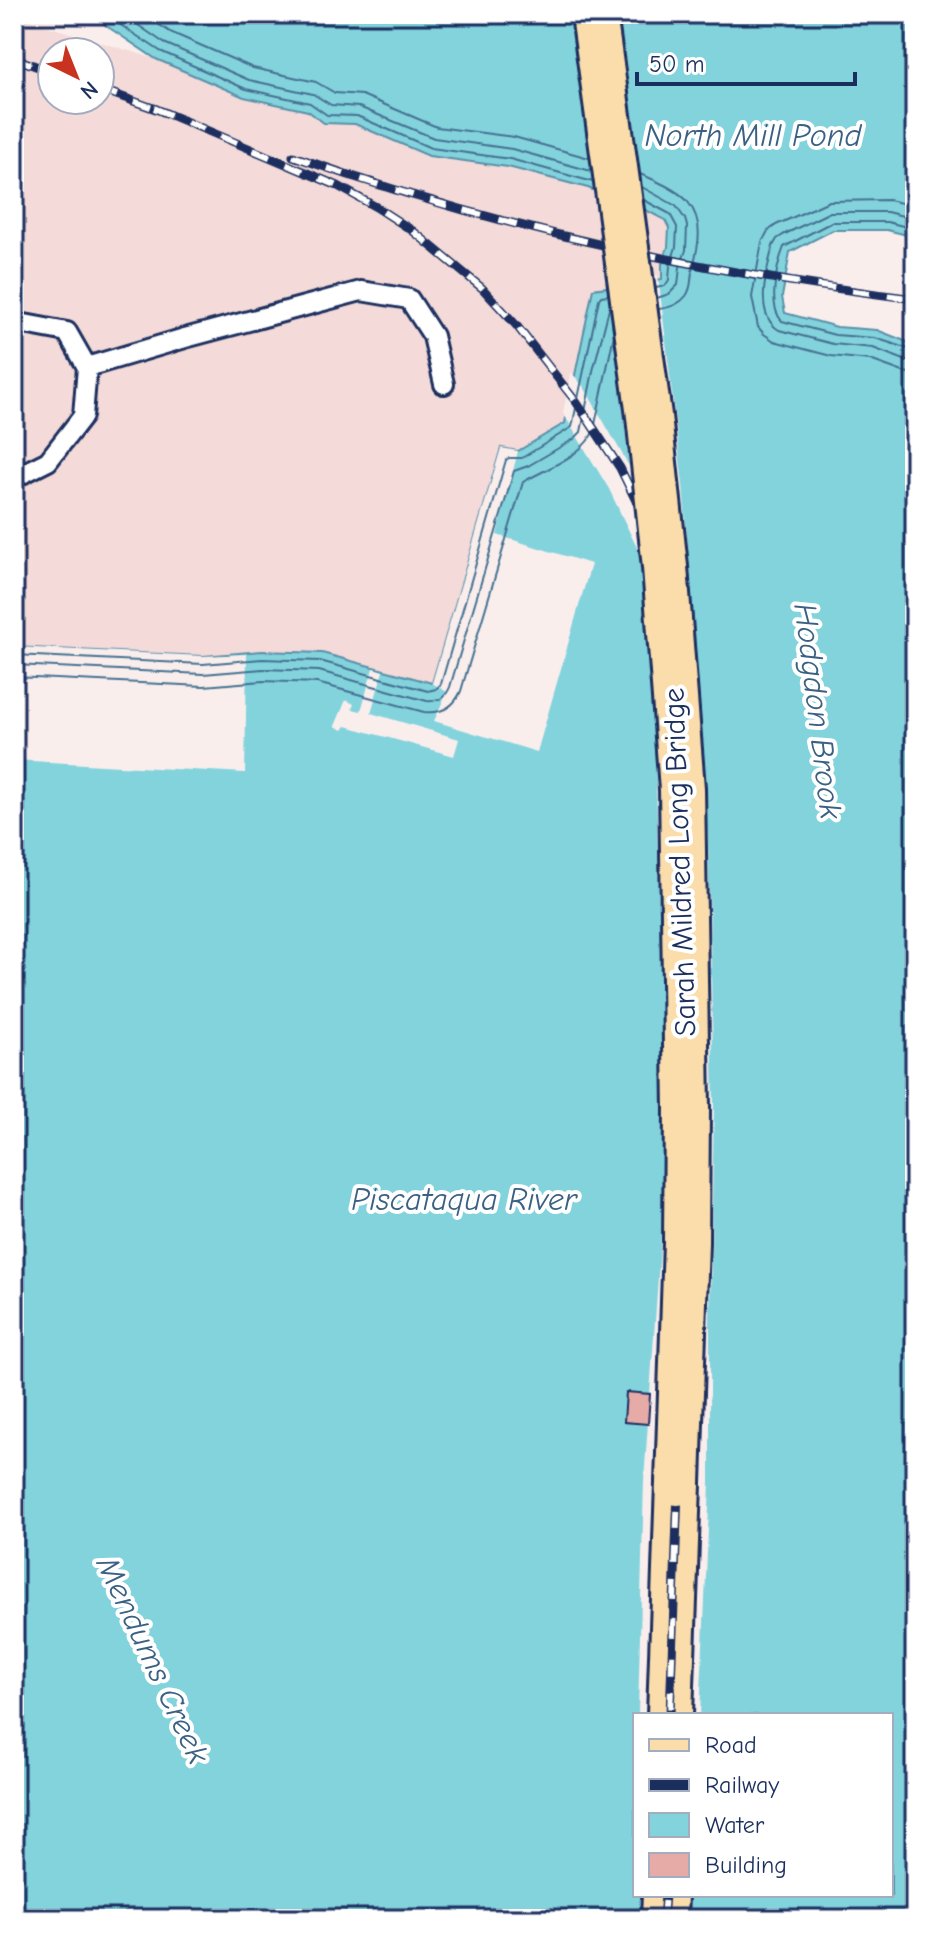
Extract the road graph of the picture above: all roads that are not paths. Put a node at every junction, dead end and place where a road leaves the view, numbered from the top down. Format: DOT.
graph roads {
  1 [pos="594,14"];
  2 [pos="14,322"];
  3 [pos="87,367"];
  4 [pos="444,384"];
  5 [pos="14,478"];
  6 [pos="670,1713"];
  7 [pos="665,1897"];
  8 [pos="664,1919"];
  1 -- 6 [label="main road, Sarah Mildred Long Bridge, bridge"];
  2 -- 3 [label="lane"];
  3 -- 4 [label="lane"];
  3 -- 5 [label="lane"];
  7 -- 8 [label="main road"];
}
